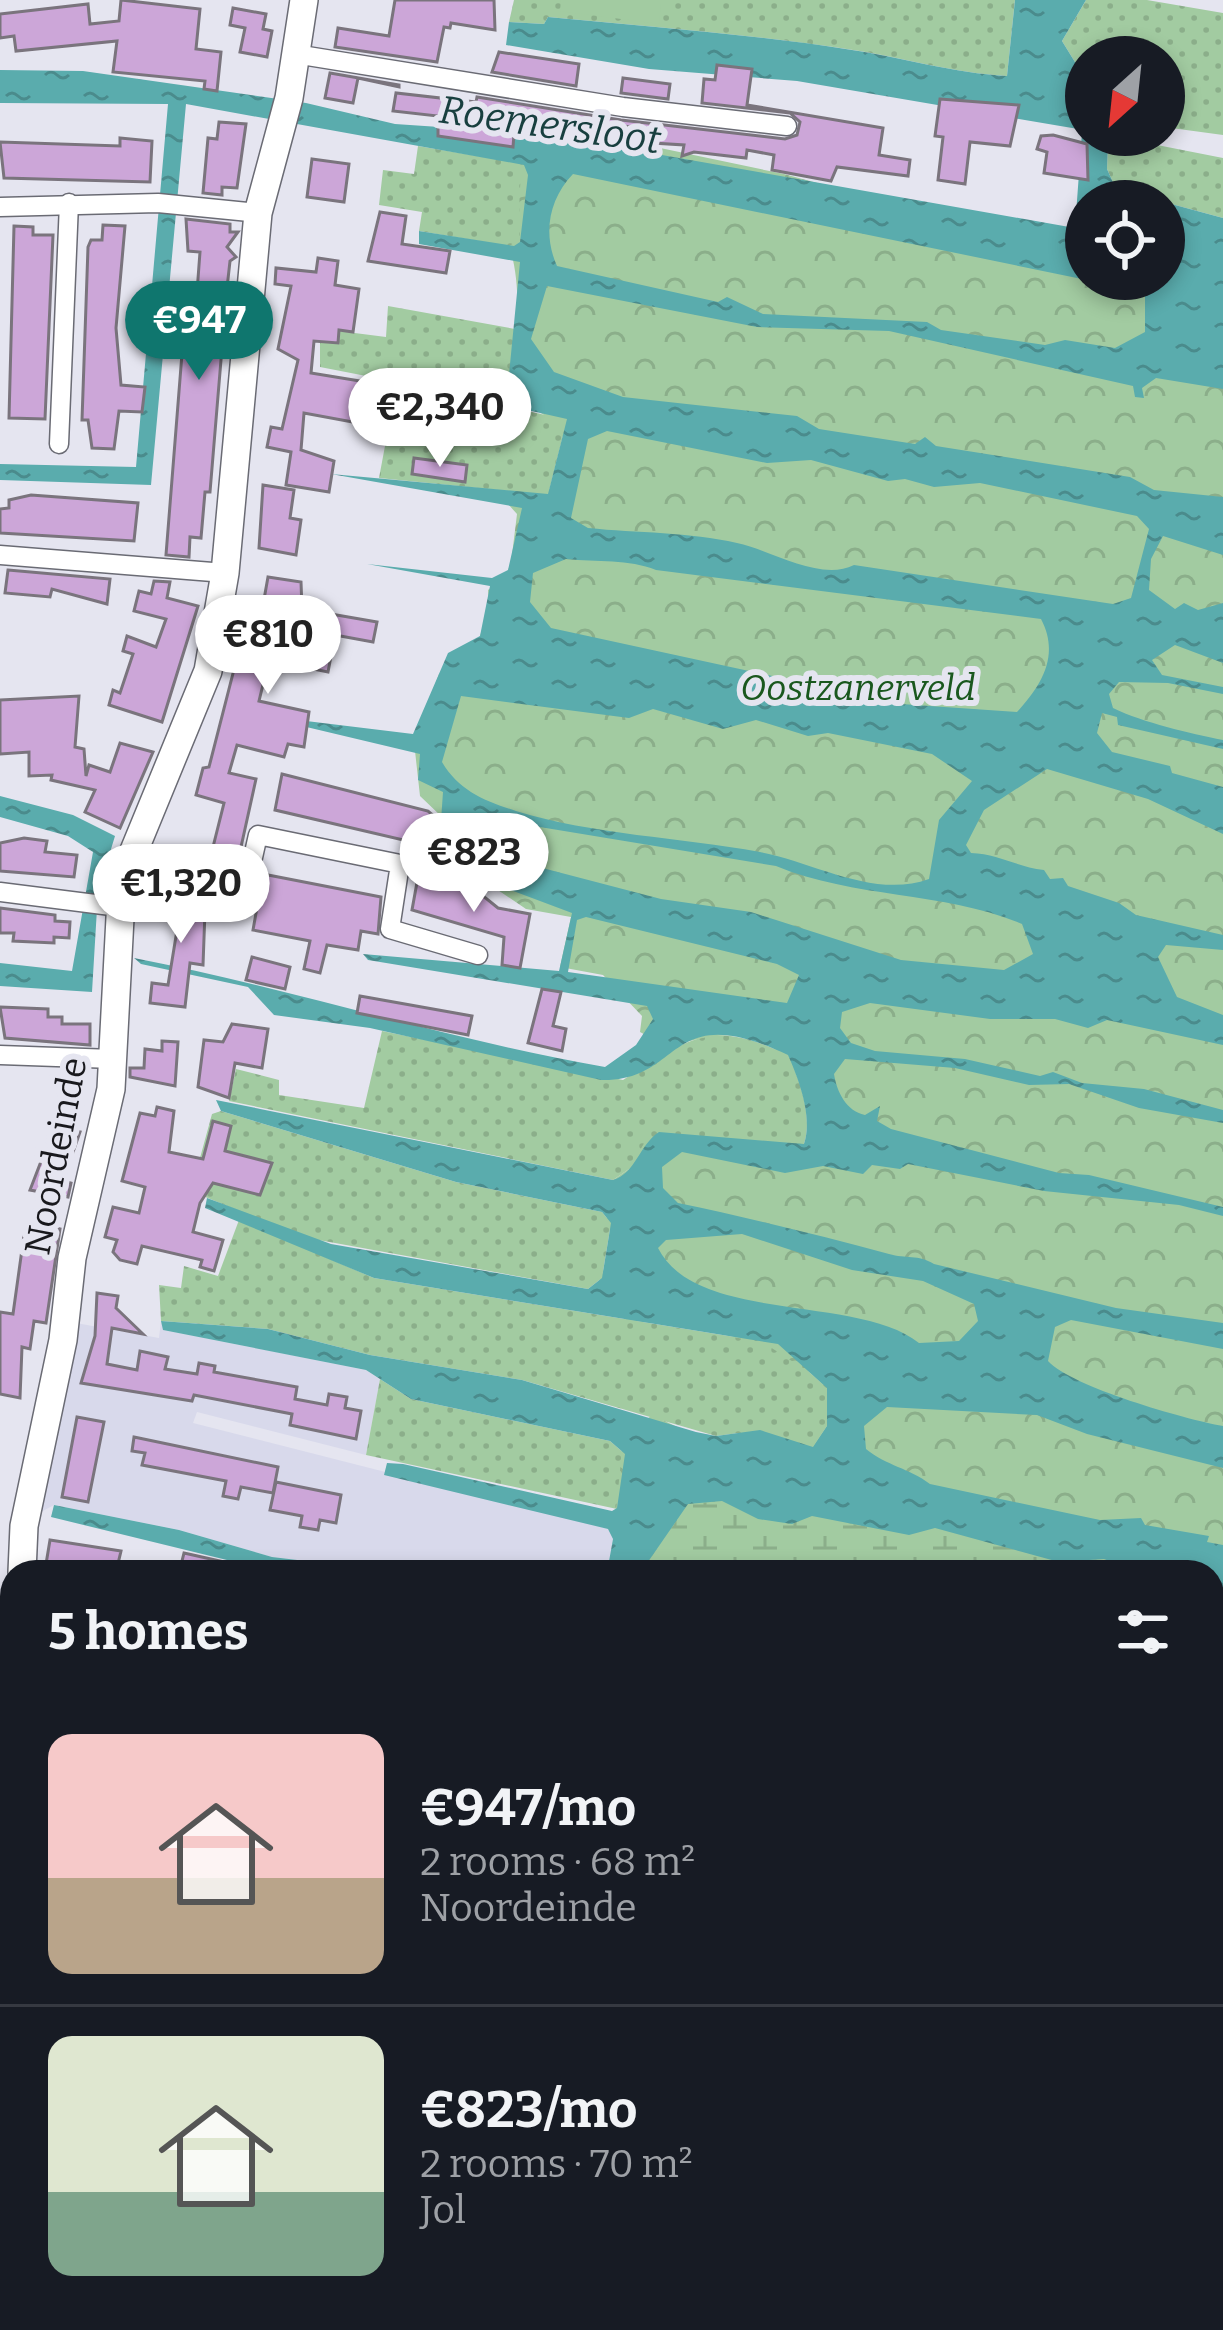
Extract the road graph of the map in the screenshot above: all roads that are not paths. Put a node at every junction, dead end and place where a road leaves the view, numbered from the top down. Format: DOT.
graph roads {
  1 [pos="304,0"];
  2 [pos="296,54"];
  3 [pos="787,126"];
  4 [pos="69,203"];
  5 [pos="0,207"];
  6 [pos="259,213"];
  7 [pos="59,444"];
  8 [pos="0,555"];
  9 [pos="226,573"];
  10 [pos="131,854"];
  11 [pos="0,892"];
  12 [pos="109,905"];
  13 [pos="478,955"];
  14 [pos="0,1055"];
  15 [pos="113,1059"];
  16 [pos="23,1560"];
  1 -- 2 [label="street, Noordeinde"];
  2 -- 3 [label="street"];
  2 -- 6 [label="street, Noordeinde"];
  4 -- 5 [label="street"];
  4 -- 6 [label="street"];
  4 -- 7 [label="street"];
  6 -- 9 [label="street, Noordeinde"];
  8 -- 9 [label="street"];
  9 -- 10 [label="street, Noordeinde"];
  10 -- 12 [label="street, Noordeinde"];
  10 -- 13 [label="street"];
  11 -- 12 [label="street"];
  12 -- 15 [label="street, Noordeinde"];
  14 -- 15 [label="street"];
  15 -- 16 [label="street, Noordeinde"];
}
